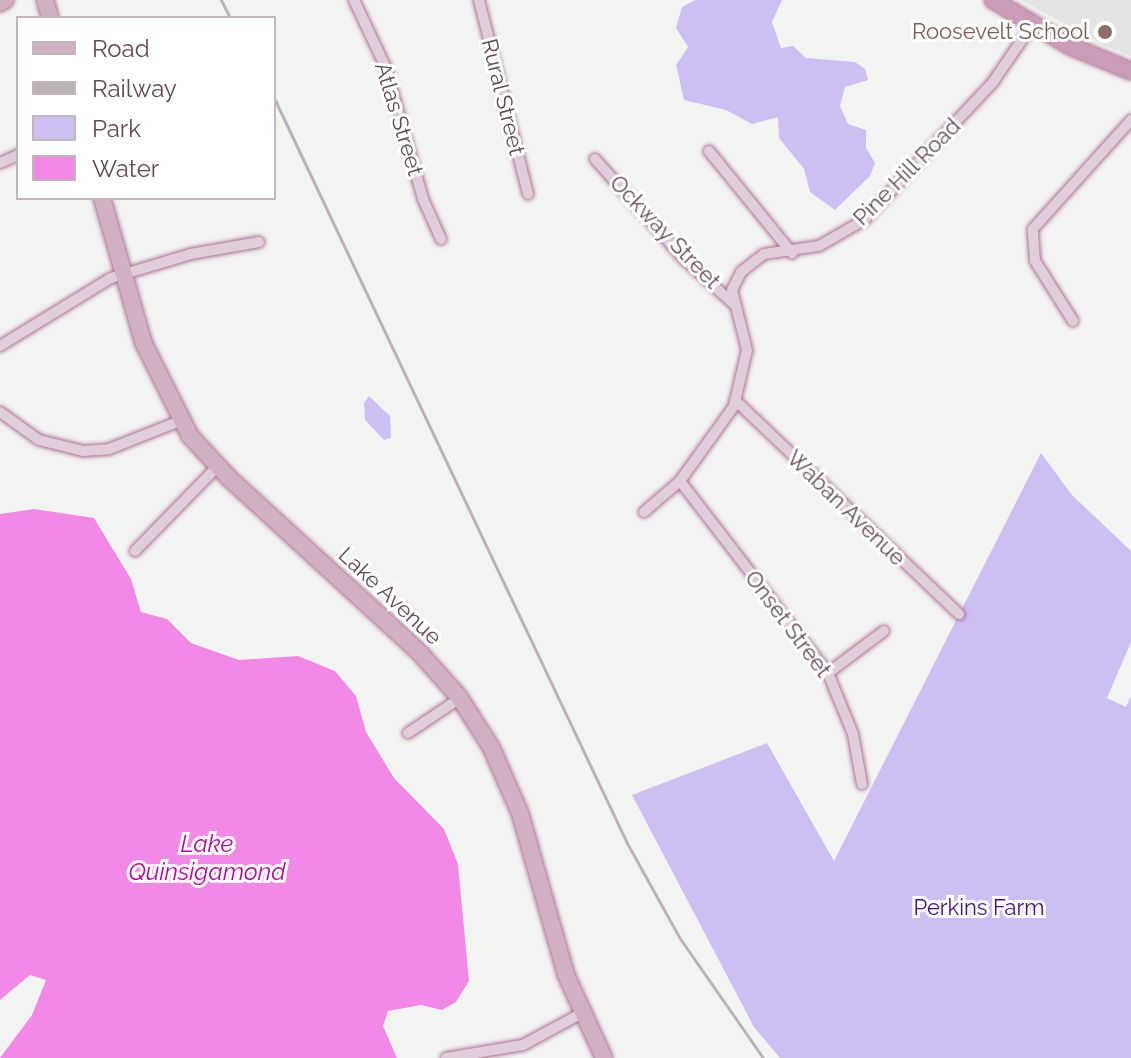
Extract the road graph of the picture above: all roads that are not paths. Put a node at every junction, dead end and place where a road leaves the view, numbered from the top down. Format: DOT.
graph roads {
  1 [pos="5,0"];
  2 [pos="354,0"];
  3 [pos="479,0"];
  4 [pos="993,0"];
  5 [pos="0,3"];
  6 [pos="1032,25"];
  7 [pos="1131,71"];
  8 [pos="1131,120"];
  9 [pos="709,151"];
  10 [pos="595,159"];
  11 [pos="528,194"];
  12 [pos="103,200"];
  13 [pos="441,239"];
  14 [pos="259,242"];
  15 [pos="792,253"];
  16 [pos="124,277"];
  17 [pos="735,305"];
  18 [pos="1073,321"];
  19 [pos="0,346"];
  20 [pos="735,400"];
  21 [pos="0,412"];
  22 [pos="180,421"];
  23 [pos="217,467"];
  24 [pos="680,481"];
  25 [pos="644,512"];
  26 [pos="135,551"];
  27 [pos="959,614"];
  28 [pos="884,631"];
  29 [pos="828,673"];
  30 [pos="460,698"];
  31 [pos="408,733"];
  32 [pos="862,784"];
  33 [pos="582,1013"];
  34 [pos="446,1058"];
  35 [pos="604,1058"];
  1 -- 5 [label="main road"];
  2 -- 13 [label="street, Atlas Street"];
  3 -- 11 [label="street, Rural Street"];
  4 -- 6 [label="highway"];
  6 -- 7 [label="highway"];
  6 -- 15 [label="street, Pine Hill Road"];
  8 -- 18 [label="street"];
  9 -- 15 [label="street"];
  10 -- 17 [label="street, Ockway Street"];
  12 -- 16 [label="main road, Lake Avenue"];
  14 -- 16 [label="street"];
  15 -- 17 [label="street, Pine Hill Road"];
  16 -- 19 [label="street"];
  16 -- 22 [label="main road, Lake Avenue"];
  17 -- 20 [label="street"];
  20 -- 24 [label="street"];
  20 -- 27 [label="street, Waban Avenue"];
  21 -- 22 [label="street"];
  22 -- 23 [label="main road, Lake Avenue"];
  23 -- 26 [label="street"];
  23 -- 30 [label="main road, Lake Avenue"];
  24 -- 25 [label="street"];
  24 -- 29 [label="street, Onset Street"];
  28 -- 29 [label="street"];
  29 -- 32 [label="street, Onset Street"];
  30 -- 31 [label="street"];
  30 -- 33 [label="main road, Lake Avenue"];
  33 -- 34 [label="street"];
  33 -- 35 [label="main road, Lake Avenue"];
}
